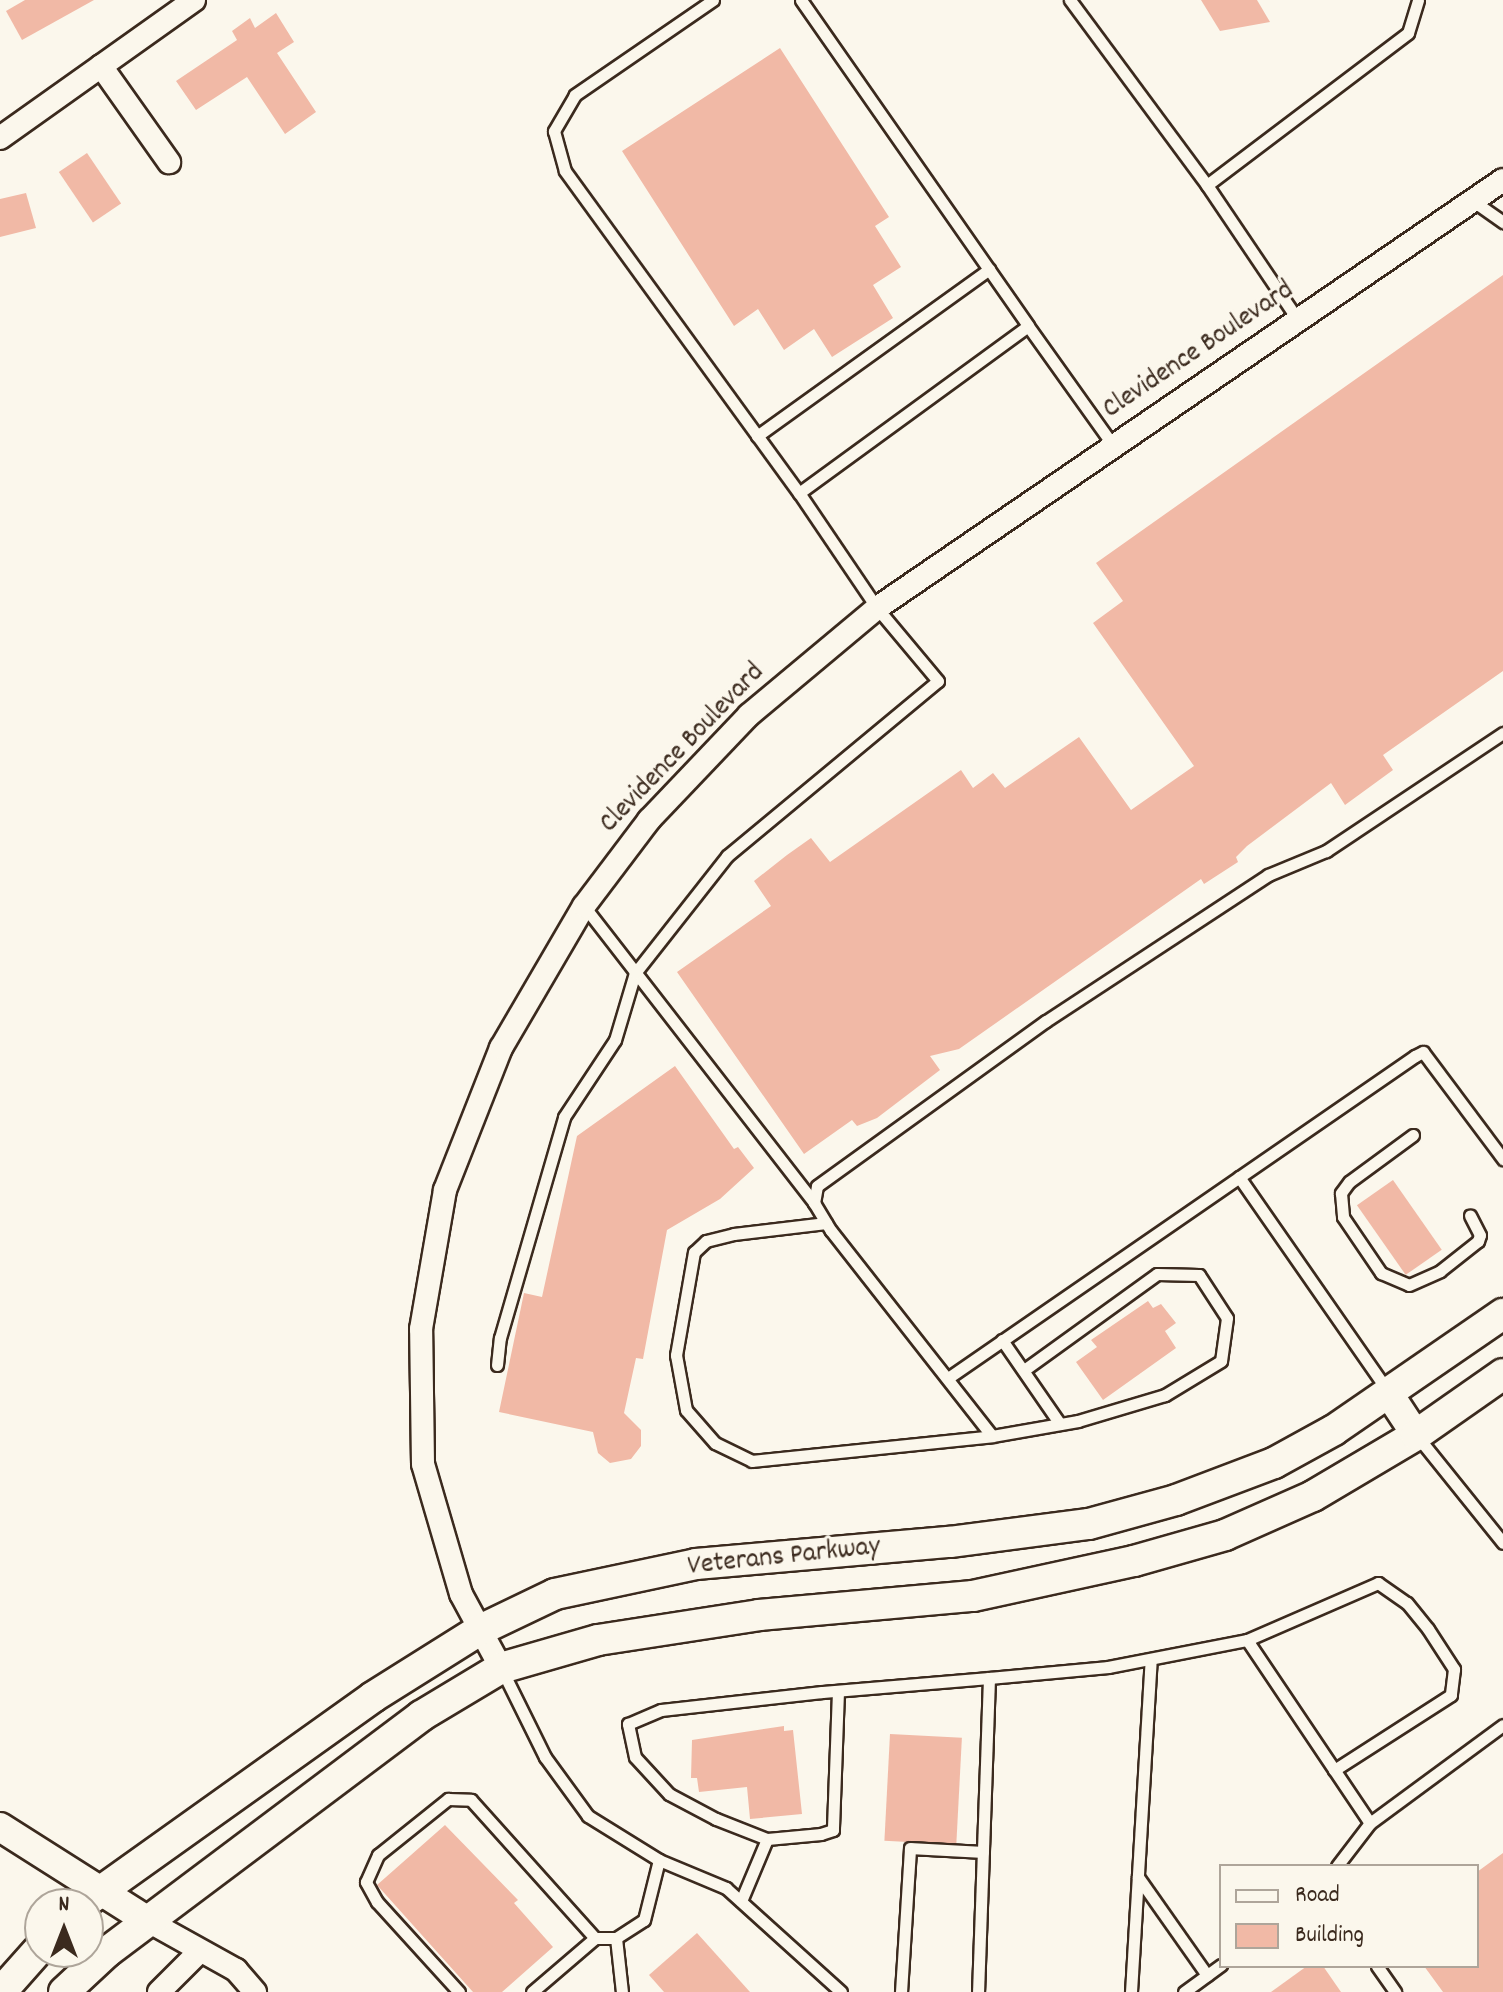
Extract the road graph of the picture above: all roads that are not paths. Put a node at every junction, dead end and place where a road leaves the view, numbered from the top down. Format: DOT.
graph roads {
  1 [pos="194,0"];
  2 [pos="713,0"];
  3 [pos="801,0"];
  4 [pos="1070,0"];
  5 [pos="1418,0"];
  6 [pos="101,66"];
  7 [pos="0,138"];
  8 [pos="169,162"];
  9 [pos="1503,180"];
  10 [pos="1207,185"];
  11 [pos="1473,201"];
  12 [pos="1503,222"];
  13 [pos="989,269"];
  14 [pos="1298,320"];
  15 [pos="1028,326"];
  16 [pos="757,436"];
  17 [pos="1113,445"];
  18 [pos="799,493"];
  19 [pos="877,608"];
  20 [pos="1503,733"];
  21 [pos="584,906"];
  22 [pos="635,973"];
  23 [pos="1413,1135"];
  24 [pos="1503,1159"];
  25 [pos="1239,1177"];
  26 [pos="814,1203"];
  27 [pos="1470,1215"];
  28 [pos="826,1223"];
  29 [pos="1503,1314"];
  30 [pos="1002,1340"];
  31 [pos="497,1365"];
  32 [pos="1024,1370"];
  33 [pos="1503,1374"];
  34 [pos="948,1378"];
  35 [pos="1389,1394"];
  36 [pos="1060,1424"];
  37 [pos="1416,1435"];
  38 [pos="992,1436"];
  39 [pos="1503,1543"];
  40 [pos="480,1630"];
  41 [pos="1247,1640"];
  42 [pos="1151,1660"];
  43 [pos="501,1668"];
  44 [pos="989,1678"];
  45 [pos="838,1691"];
  46 [pos="1503,1725"];
  47 [pos="1334,1770"];
  48 [pos="1370,1823"];
  49 [pos="0,1827"];
  50 [pos="767,1839"];
  51 [pos="983,1852"];
  52 [pos="659,1860"];
  53 [pos="1339,1864"];
  54 [pos="1138,1876"];
  55 [pos="80,1888"];
  56 [pos="102,1888"];
  57 [pos="741,1901"];
  58 [pos="104,1902"];
  59 [pos="148,1921"];
  60 [pos="595,1938"];
  61 [pos="616,1938"];
  62 [pos="200,1951"];
  63 [pos="24,1966"];
  64 [pos="1219,1966"];
  65 [pos="1378,1968"];
  66 [pos="1207,1975"];
  67 [pos="1,1992"];
  68 [pos="64,1992"];
  69 [pos="159,1992"];
  70 [pos="255,1992"];
  71 [pos="459,1992"];
  72 [pos="532,1992"];
  73 [pos="622,1992"];
  74 [pos="841,1992"];
  75 [pos="901,1992"];
  76 [pos="978,1992"];
  77 [pos="1131,1992"];
  78 [pos="1184,1992"];
  79 [pos="1395,1992"];
  1 -- 6 [label="street"];
  2 -- 16 [label="lane"];
  3 -- 13 [label="lane"];
  4 -- 10 [label="lane"];
  5 -- 10 [label="lane"];
  6 -- 7 [label="street"];
  6 -- 8 [label="street"];
  9 -- 11 [label="street, Clevidence Boulevard"];
  10 -- 14 [label="lane"];
  11 -- 12 [label="lane"];
  11 -- 14 [label="street, Clevidence Boulevard"];
  13 -- 15 [label="lane"];
  13 -- 16 [label="lane"];
  14 -- 17 [label="street, Clevidence Boulevard"];
  15 -- 17 [label="lane"];
  15 -- 18 [label="lane"];
  16 -- 18 [label="lane"];
  17 -- 19 [label="street, Clevidence Boulevard"];
  18 -- 19 [label="lane"];
  19 -- 21 [label="street, Clevidence Boulevard"];
  19 -- 22 [label="lane"];
  20 -- 26 [label="lane"];
  21 -- 22 [label="lane"];
  21 -- 40 [label="street, Clevidence Boulevard"];
  22 -- 26 [label="lane"];
  22 -- 31 [label="lane"];
  23 -- 27 [label="lane"];
  24 -- 25 [label="lane"];
  25 -- 30 [label="lane"];
  25 -- 35 [label="lane"];
  26 -- 28 [label="lane"];
  28 -- 34 [label="lane"];
  28 -- 38 [label="lane"];
  29 -- 35 [label="main road, Veterans Parkway"];
  30 -- 32 [label="lane"];
  30 -- 34 [label="lane"];
  32 -- 36 [label="lane"];
  32 -- 36 [label="lane"];
  33 -- 37 [label="main road, Veterans Parkway"];
  34 -- 38 [label="lane"];
  35 -- 37 [label="street"];
  35 -- 40 [label="main road, Veterans Parkway"];
  36 -- 38 [label="lane"];
  37 -- 39 [label="lane"];
  37 -- 43 [label="main road, Veterans Parkway"];
  40 -- 43 [label="street, Clevidence Boulevard"];
  40 -- 56 [label="main road, Veterans Parkway"];
  41 -- 42 [label="lane"];
  41 -- 47 [label="lane"];
  41 -- 47 [label="lane"];
  42 -- 44 [label="lane"];
  42 -- 54 [label="lane"];
  43 -- 52 [label="lane"];
  43 -- 59 [label="main road, Veterans Parkway"];
  44 -- 45 [label="lane"];
  44 -- 51 [label="lane"];
  45 -- 50 [label="lane"];
  45 -- 50 [label="lane"];
  46 -- 48 [label="lane"];
  47 -- 48 [label="lane"];
  48 -- 53 [label="lane"];
  49 -- 55 [label="street"];
  50 -- 57 [label="lane"];
  51 -- 75 [label="lane"];
  51 -- 76 [label="lane"];
  52 -- 57 [label="lane"];
  52 -- 61 [label="lane"];
  54 -- 66 [label="lane"];
  54 -- 77 [label="lane"];
  57 -- 74 [label="lane"];
  58 -- 59 [label="street"];
  59 -- 62 [label="street"];
  59 -- 68 [label="main road, Veterans Parkway"];
  60 -- 61 [label="lane"];
  60 -- 71 [label="lane"];
  60 -- 72 [label="lane"];
  61 -- 73 [label="lane"];
  62 -- 69 [label="street"];
  62 -- 70 [label="street"];
  63 -- 67 [label="main road"];
  64 -- 66 [label="lane"];
  65 -- 79 [label="lane"];
  66 -- 78 [label="lane"];
}
